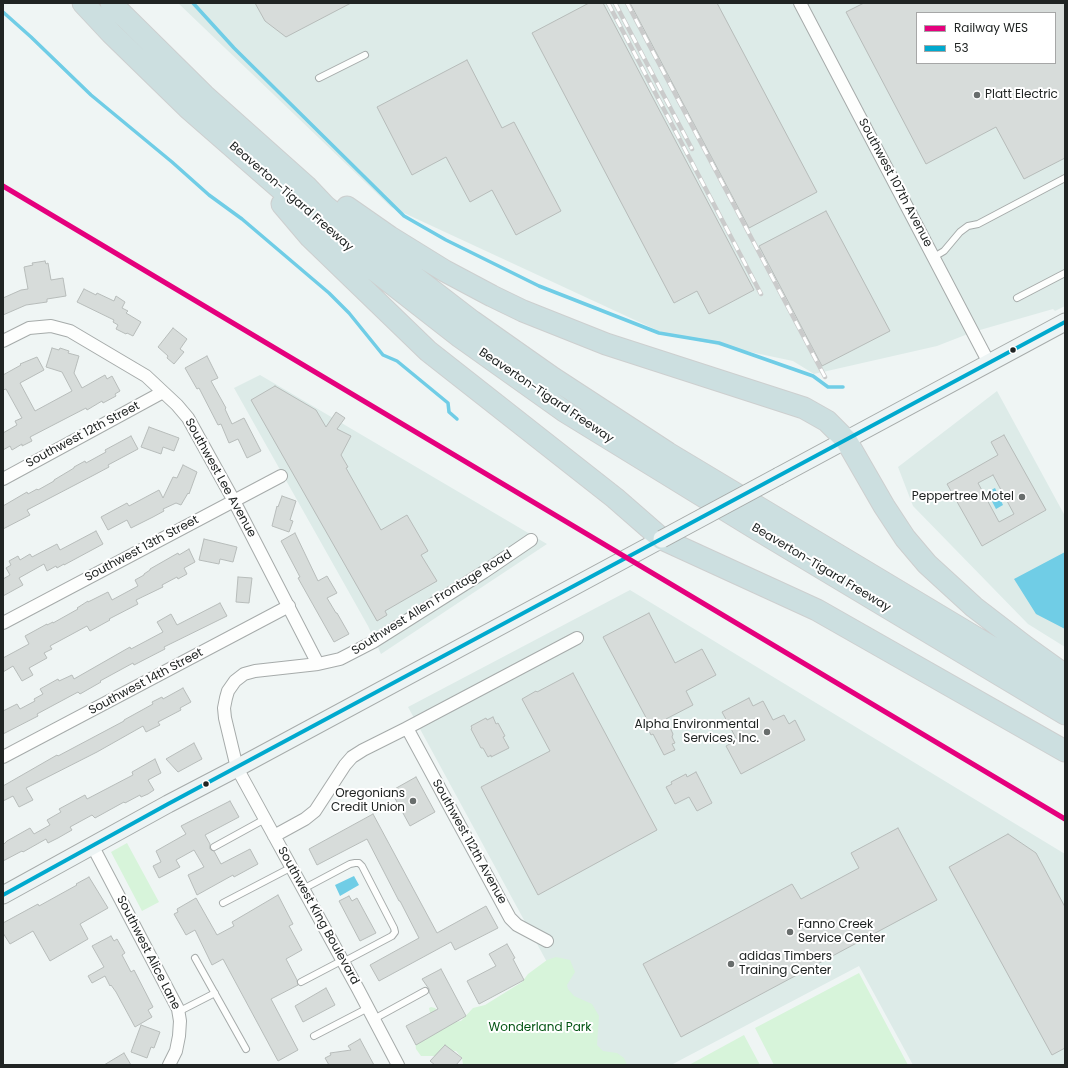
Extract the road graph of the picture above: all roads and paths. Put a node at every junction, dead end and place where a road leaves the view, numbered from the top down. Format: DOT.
graph roads {
  1 [pos="83,3"];
  2 [pos="111,3"];
  3 [pos="800,3"];
  4 [pos="365,55"];
  5 [pos="319,78"];
  6 [pos="1065,178"];
  7 [pos="269,179"];
  8 [pos="306,186"];
  9 [pos="934,257"];
  10 [pos="1065,272"];
  11 [pos="1017,298"];
  12 [pos="1065,322"];
  13 [pos="3,341"];
  14 [pos="989,363"];
  15 [pos="163,392"];
  16 [pos="846,440"];
  17 [pos="281,476"];
  18 [pos="3,479"];
  19 [pos="234,500"];
  20 [pos="662,539"];
  21 [pos="531,540"];
  22 [pos="289,606"];
  23 [pos="3,623"];
  24 [pos="577,638"];
  25 [pos="318,664"];
  26 [pos="1065,675"];
  27 [pos="1065,691"];
  28 [pos="1065,714"];
  29 [pos="407,728"];
  30 [pos="1065,751"];
  31 [pos="3,757"];
  32 [pos="237,768"];
  33 [pos="265,819"];
  34 [pos="274,836"];
  35 [pos="92,845"];
  36 [pos="214,847"];
  37 [pos="292,867"];
  38 [pos="303,889"];
  39 [pos="3,895"];
  40 [pos="223,903"];
  41 [pos="547,941"];
  42 [pos="195,958"];
  43 [pos="343,961"];
  44 [pos="301,982"];
  45 [pos="425,991"];
  46 [pos="215,993"];
  47 [pos="178,1012"];
  48 [pos="371,1013"];
  49 [pos="314,1036"];
  50 [pos="246,1050"];
  51 [pos="169,1065"];
  52 [pos="398,1065"];
  1 -- 7 [label="highway, Beaverton-Tigard Freeway"];
  2 -- 8 [label="highway, Beaverton-Tigard Freeway"];
  3 -- 9 [label="street, Southwest 107th Avenue"];
  4 -- 5 [label="lane"];
  6 -- 9 [label="lane"];
  7 -- 20 [label="highway"];
  7 -- 28 [label="highway, Beaverton-Tigard Freeway"];
  8 -- 16 [label="highway"];
  8 -- 27 [label="highway, Beaverton-Tigard Freeway"];
  9 -- 14 [label="street, Southwest 107th Avenue"];
  10 -- 11 [label="lane"];
  12 -- 14 [label="main road"];
  13 -- 15 [label="street, Southwest Lee Avenue"];
  14 -- 16 [label="main road"];
  15 -- 18 [label="street, Southwest 12th Street"];
  15 -- 19 [label="street, Southwest Lee Avenue"];
  16 -- 20 [label="main road, bridge"];
  16 -- 26 [label="highway"];
  17 -- 19 [label="street, Southwest 13th Street"];
  19 -- 22 [label="street, Southwest Lee Avenue"];
  19 -- 23 [label="street, Southwest 13th Street"];
  20 -- 30 [label="highway"];
  20 -- 32 [label="main road"];
  21 -- 25 [label="street, Southwest Allen Frontage Road"];
  22 -- 25 [label="street, Southwest Lee Avenue"];
  22 -- 31 [label="street, Southwest 14th Street"];
  24 -- 29 [label="street"];
  25 -- 32 [label="street, Southwest Allen Frontage Road"];
  29 -- 34 [label="street"];
  29 -- 41 [label="street, Southwest 112th Avenue"];
  32 -- 33 [label="street, Southwest King Boulevard"];
  32 -- 35 [label="main road"];
  33 -- 34 [label="street, Southwest King Boulevard"];
  33 -- 36 [label="lane"];
  34 -- 37 [label="street, Southwest King Boulevard"];
  35 -- 39 [label="main road"];
  35 -- 47 [label="street, Southwest Alice Lane"];
  37 -- 38 [label="street, Southwest King Boulevard"];
  37 -- 40 [label="lane"];
  38 -- 43 [label="street, Southwest King Boulevard"];
  38 -- 43 [label="lane"];
  42 -- 46 [label="lane"];
  43 -- 44 [label="lane"];
  43 -- 48 [label="street, Southwest King Boulevard"];
  45 -- 48 [label="lane"];
  46 -- 47 [label="lane"];
  46 -- 50 [label="lane"];
  47 -- 51 [label="street, Southwest Alice Lane"];
  48 -- 49 [label="lane"];
  48 -- 52 [label="street, Southwest King Boulevard"];
}
